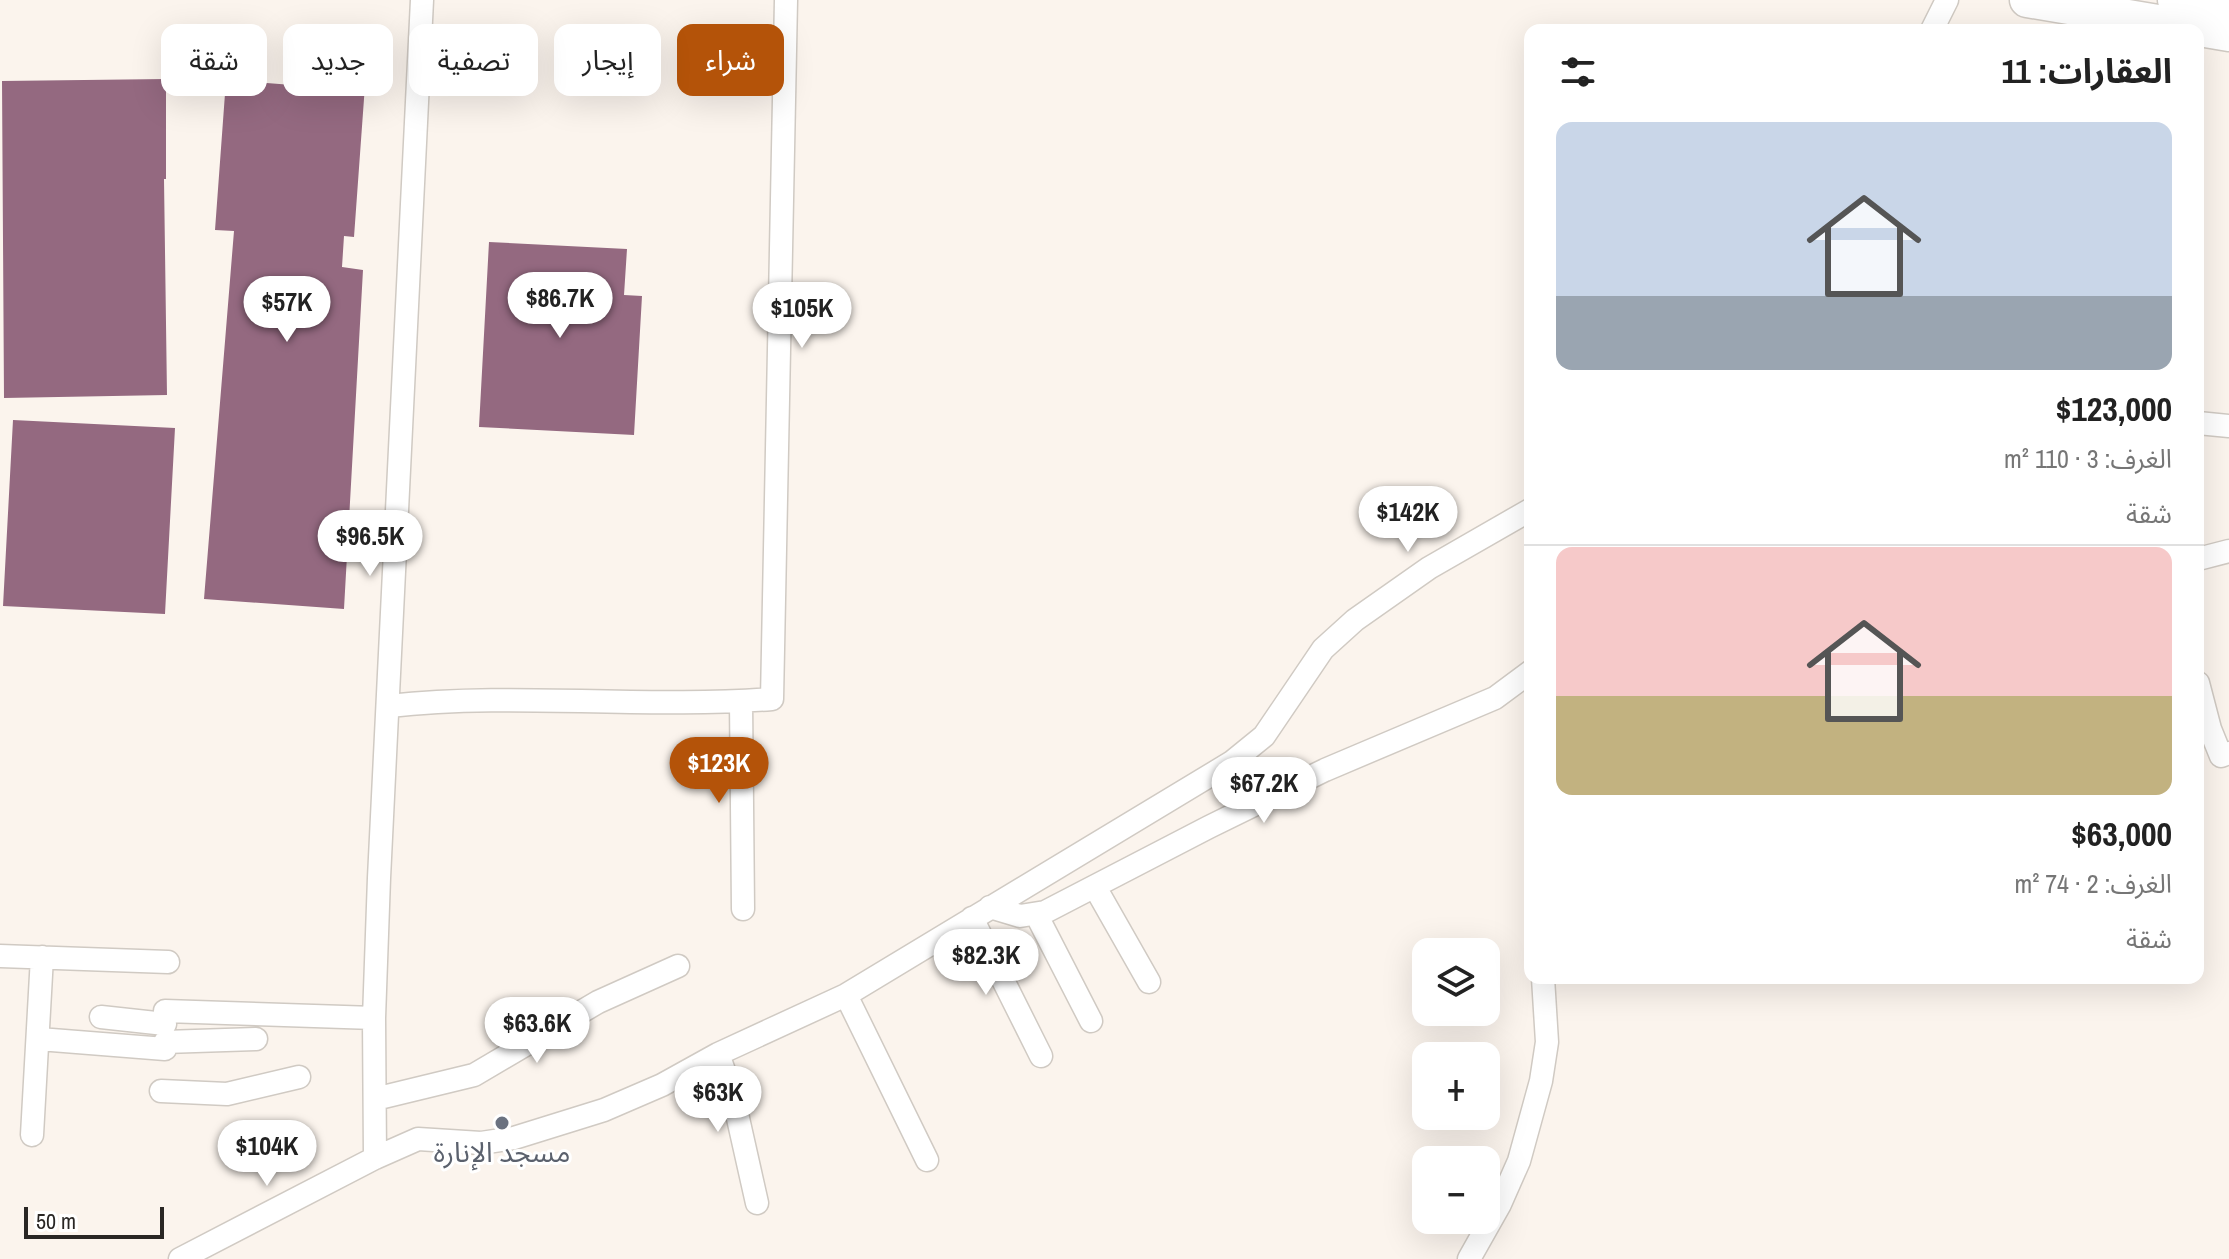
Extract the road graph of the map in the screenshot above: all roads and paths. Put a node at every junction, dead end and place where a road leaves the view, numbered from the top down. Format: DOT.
graph roads {
  1 [pos="422,0"];
  2 [pos="786,0"];
  3 [pos="1947,0"];
  4 [pos="2027,0"];
  5 [pos="2175,0"];
  6 [pos="2229,9"];
  7 [pos="1935,24"];
  8 [pos="2170,24"];
  9 [pos="2204,30"];
  10 [pos="2229,34"];
  11 [pos="2204,424"];
  12 [pos="2229,426"];
  13 [pos="1524,513"];
  14 [pos="2229,551"];
  15 [pos="2204,557"];
  16 [pos="1524,676"];
  17 [pos="741,701"];
  18 [pos="389,706"];
  19 [pos="2204,730"];
  20 [pos="2226,762"];
  21 [pos="1095,887"];
  22 [pos="743,909"];
  23 [pos="981,913"];
  24 [pos="1036,914"];
  25 [pos="0,956"];
  26 [pos="42,957"];
  27 [pos="168,962"];
  28 [pos="678,966"];
  29 [pos="1149,982"];
  30 [pos="1543,984"];
  31 [pos="846,995"];
  32 [pos="101,1017"];
  33 [pos="374,1018"];
  34 [pos="1091,1021"];
  35 [pos="165,1031"];
  36 [pos="39,1039"];
  37 [pos="256,1039"];
  38 [pos="718,1054"];
  39 [pos="1041,1056"];
  40 [pos="299,1077"];
  41 [pos="161,1091"];
  42 [pos="375,1099"];
  43 [pos="32,1135"];
  44 [pos="375,1158"];
  45 [pos="927,1160"];
  46 [pos="757,1203"];
  47 [pos="180,1259"];
  48 [pos="1469,1259"];
  1 -- 18 [label="street"];
  2 -- 17 [label="street"];
  3 -- 7 [label="street"];
  4 -- 8 [label="main road"];
  5 -- 6 [label="main road"];
  9 -- 10 [label="main road"];
  11 -- 12 [label="street"];
  13 -- 23 [label="street"];
  14 -- 15 [label="street"];
  16 -- 21 [label="street"];
  17 -- 18 [label="street"];
  17 -- 22 [label="street"];
  18 -- 33 [label="street"];
  19 -- 20 [label="street"];
  21 -- 24 [label="street"];
  21 -- 29 [label="street"];
  23 -- 24 [label="street"];
  23 -- 31 [label="street"];
  23 -- 39 [label="street"];
  24 -- 34 [label="street"];
  25 -- 26 [label="street"];
  26 -- 27 [label="street"];
  26 -- 36 [label="street"];
  28 -- 42 [label="street"];
  30 -- 48 [label="street"];
  31 -- 38 [label="street"];
  31 -- 45 [label="street"];
  32 -- 35 [label="street"];
  33 -- 35 [label="street"];
  33 -- 42 [label="street"];
  35 -- 36 [label="street"];
  35 -- 37 [label="street"];
  36 -- 43 [label="street"];
  38 -- 44 [label="street"];
  38 -- 46 [label="street"];
  40 -- 41 [label="street"];
  42 -- 44 [label="street"];
  44 -- 47 [label="street"];
}
